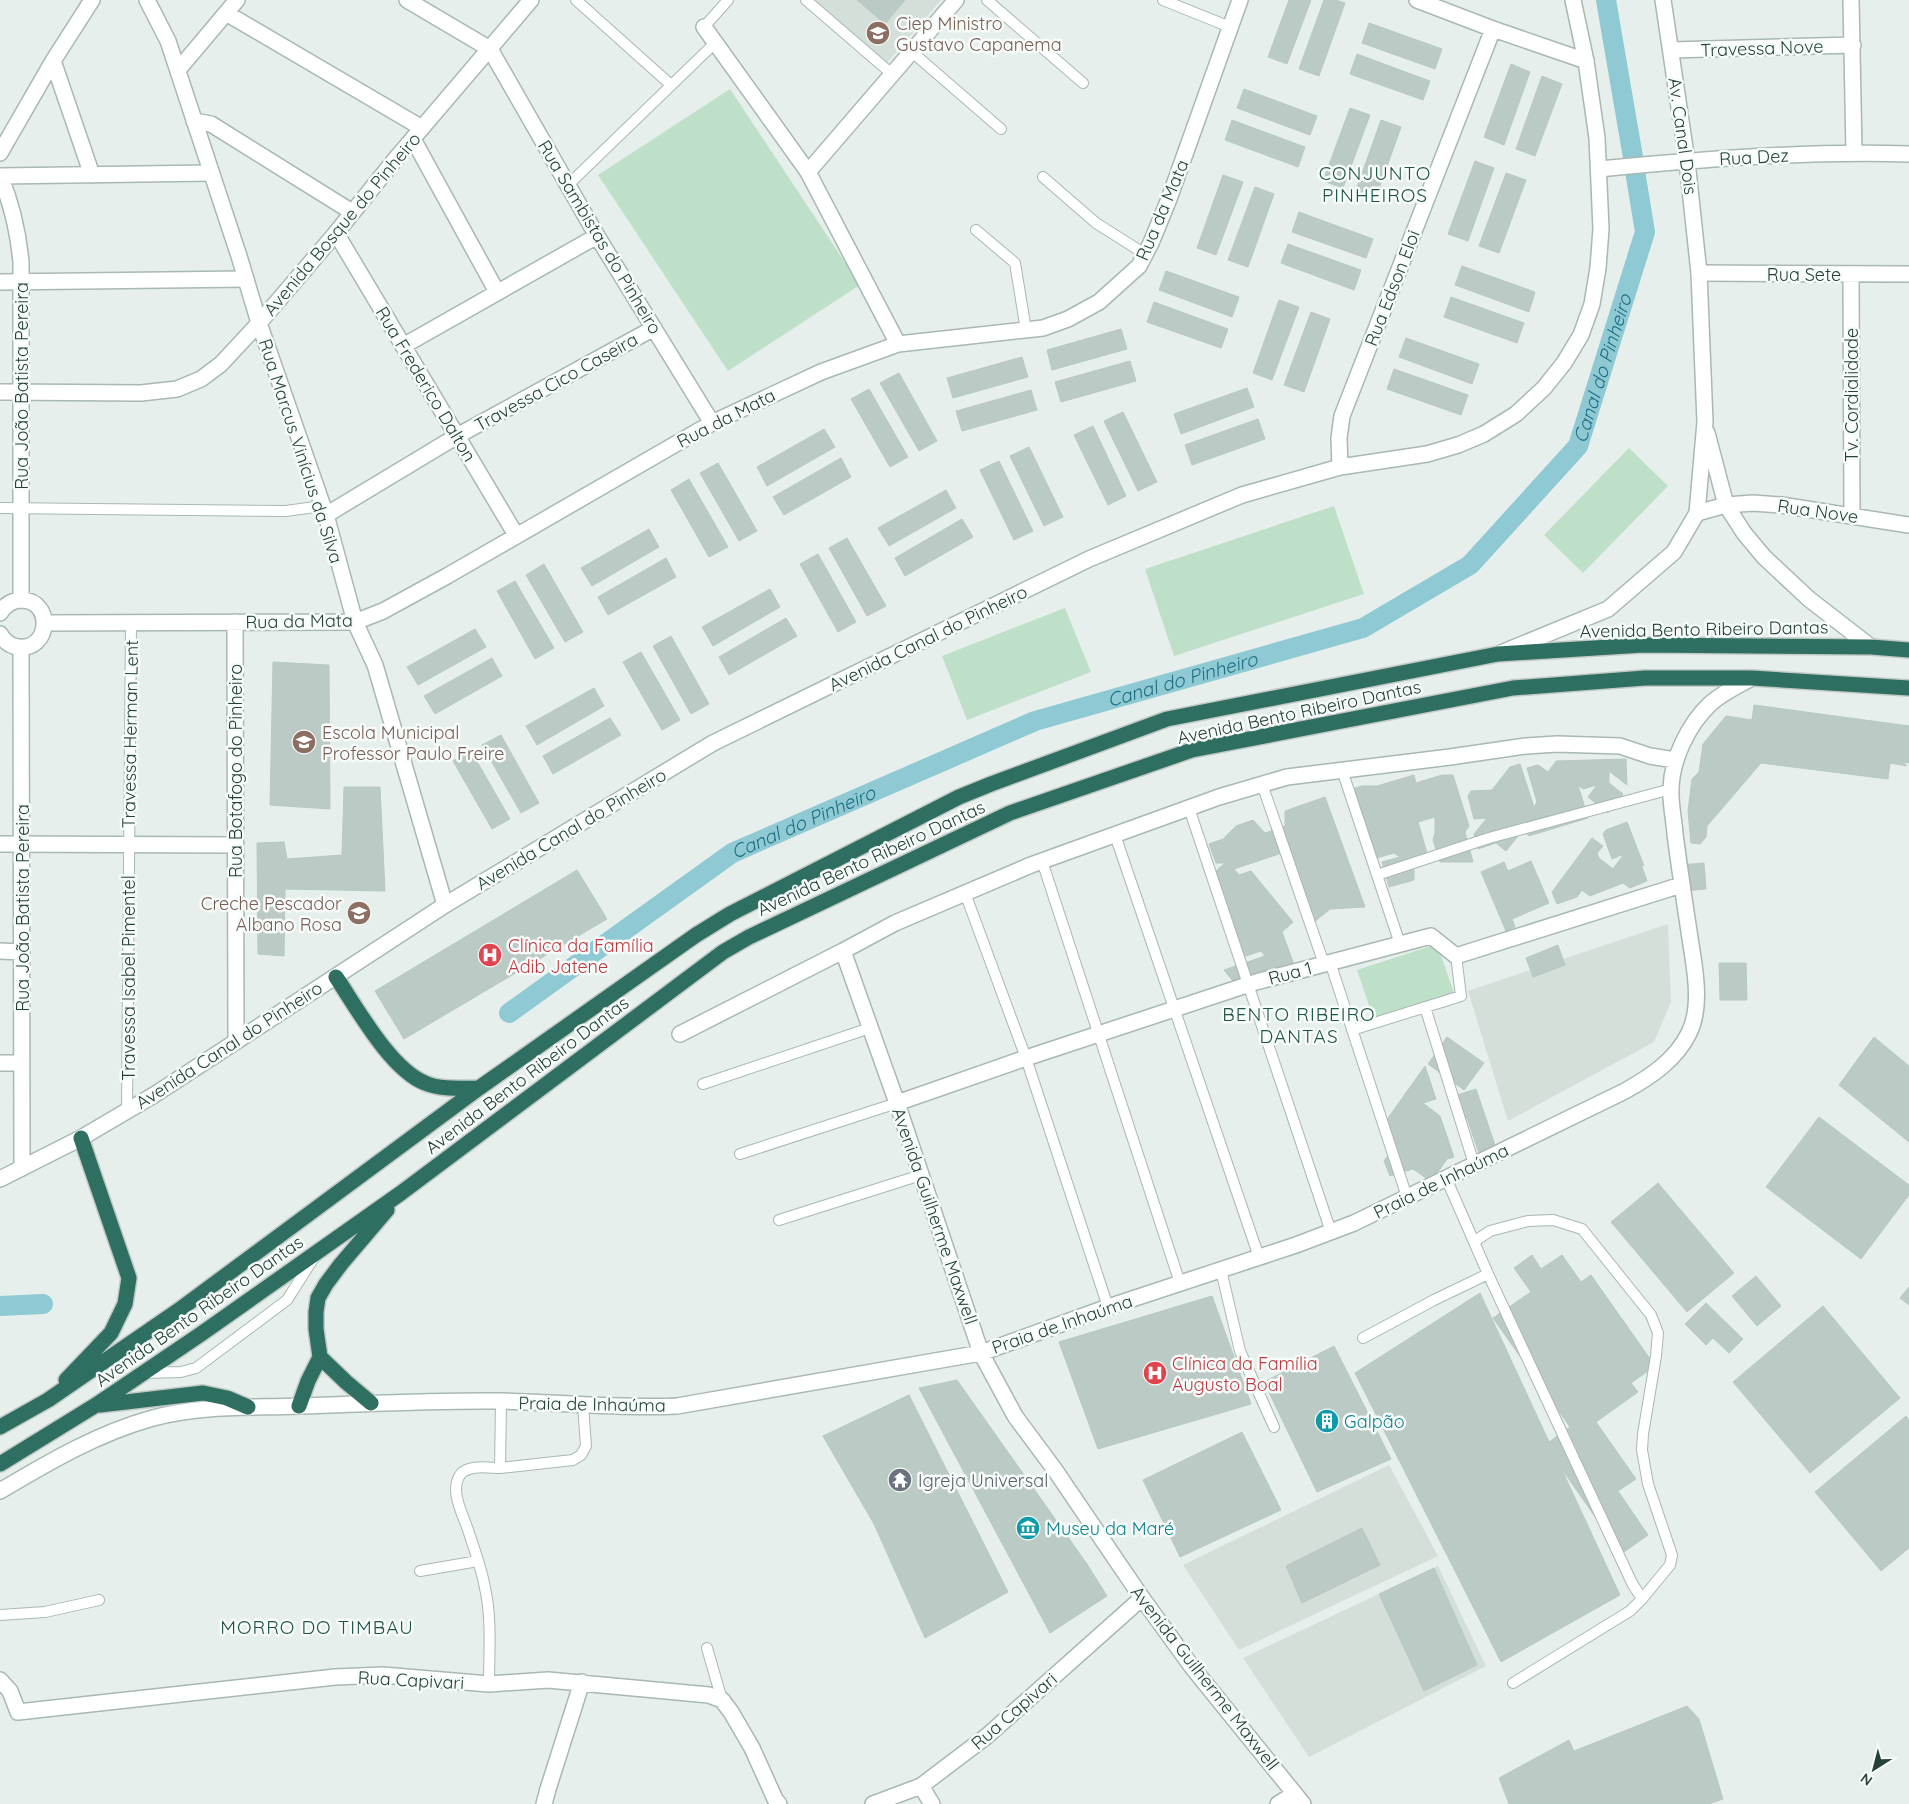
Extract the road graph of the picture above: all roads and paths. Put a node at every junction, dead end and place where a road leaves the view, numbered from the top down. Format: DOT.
graph roads {
  1 [pos="92,0"];
  2 [pos="147,0"];
  3 [pos="237,0"];
  4 [pos="407,0"];
  5 [pos="532,0"];
  6 [pos="576,0"];
  7 [pos="728,0"];
  8 [pos="806,0"];
  9 [pos="956,0"];
  10 [pos="987,0"];
  11 [pos="1163,0"];
  12 [pos="1240,0"];
  13 [pos="1417,0"];
  14 [pos="1573,0"];
  15 [pos="1663,0"];
  16 [pos="1851,0"];
  17 [pos="226,12"];
  18 [pos="704,27"];
  19 [pos="1230,27"];
  20 [pos="1493,30"];
  21 [pos="715,43"];
  22 [pos="1852,45"];
  23 [pos="490,49"];
  24 [pos="1671,50"];
  25 [pos="912,52"];
  26 [pos="1586,61"];
  27 [pos="53,62"];
  28 [pos="178,70"];
  29 [pos="893,75"];
  30 [pos="1083,83"];
  31 [pos="671,85"];
  32 [pos="194,121"];
  33 [pos="1002,129"];
  34 [pos="417,134"];
  35 [pos="1854,152"];
  36 [pos="0,153"];
  37 [pos="1909,154"];
  38 [pos="1687,161"];
  39 [pos="1599,169"];
  40 [pos="808,172"];
  41 [pos="212,173"];
  42 [pos="92,175"];
  43 [pos="0,176"];
  44 [pos="1043,177"];
  45 [pos="568,185"];
  46 [pos="352,212"];
  47 [pos="976,230"];
  48 [pos="336,233"];
  49 [pos="597,236"];
  50 [pos="1145,254"];
  51 [pos="1699,273"];
  52 [pos="1850,274"];
  53 [pos="1909,274"];
  54 [pos="246,279"];
  55 [pos="0,282"];
  56 [pos="20,282"];
  57 [pos="498,292"];
  58 [pos="259,323"];
  59 [pos="654,328"];
  60 [pos="1026,330"];
  61 [pos="898,344"];
  62 [pos="403,346"];
  63 [pos="0,392"];
  64 [pos="21,392"];
  65 [pos="712,423"];
  66 [pos="1705,424"];
  67 [pos="457,436"];
  68 [pos="1340,467"];
  69 [pos="1726,505"];
  70 [pos="0,508"];
  71 [pos="21,508"];
  72 [pos="324,510"];
  73 [pos="1696,513"];
  74 [pos="1852,516"];
  75 [pos="1909,525"];
  76 [pos="516,535"];
  77 [pos="21,600"];
  78 [pos="0,614"];
  79 [pos="235,622"];
  80 [pos="355,622"];
  81 [pos="45,623"];
  82 [pos="132,623"];
  83 [pos="0,634"];
  84 [pos="21,647"];
  85 [pos="1871,647"];
  86 [pos="1909,650"];
  87 [pos="1498,654"];
  88 [pos="1752,678"];
  89 [pos="1909,688"];
  90 [pos="1675,760"];
  91 [pos="1342,770"];
  92 [pos="1262,784"];
  93 [pos="1671,789"];
  94 [pos="1188,808"];
  95 [pos="1115,835"];
  96 [pos="0,844"];
  97 [pos="22,845"];
  98 [pos="129,845"];
  99 [pos="235,845"];
  100 [pos="1042,861"];
  101 [pos="1377,875"];
  102 [pos="1681,885"];
  103 [pos="966,893"];
  104 [pos="446,905"];
  105 [pos="1400,944"];
  106 [pos="0,952"];
  107 [pos="22,952"];
  108 [pos="844,952"];
  109 [pos="1456,956"];
  110 [pos="1327,963"];
  111 [pos="336,977"];
  112 [pos="1248,984"];
  113 [pos="1425,1007"];
  114 [pos="1174,1009"];
  115 [pos="870,1028"];
  116 [pos="1352,1030"];
  117 [pos="1100,1033"];
  118 [pos="680,1034"];
  119 [pos="236,1040"];
  120 [pos="1026,1058"];
  121 [pos="0,1063"];
  122 [pos="22,1063"];
  123 [pos="703,1084"];
  124 [pos="478,1088"];
  125 [pos="897,1103"];
  126 [pos="127,1111"];
  127 [pos="80,1138"];
  128 [pos="740,1154"];
  129 [pos="1474,1164"];
  130 [pos="22,1168"];
  131 [pos="921,1175"];
  132 [pos="1446,1178"];
  133 [pos="0,1179"];
  134 [pos="401,1193"];
  135 [pos="1406,1197"];
  136 [pos="779,1220"];
  137 [pos="1331,1232"];
  138 [pos="1475,1241"];
  139 [pos="319,1251"];
  140 [pos="1259,1257"];
  141 [pos="1221,1270"];
  142 [pos="1488,1274"];
  143 [pos="1180,1283"];
  144 [pos="1108,1308"];
  145 [pos="1362,1338"];
  146 [pos="981,1353"];
  147 [pos="320,1357"];
  148 [pos="144,1373"];
  149 [pos="48,1400"];
  150 [pos="501,1401"];
  151 [pos="371,1403"];
  152 [pos="96,1405"];
  153 [pos="583,1405"];
  154 [pos="299,1406"];
  155 [pos="248,1407"];
  156 [pos="1274,1426"];
  157 [pos="0,1427"];
  158 [pos="0,1464"];
  159 [pos="500,1468"];
  160 [pos="0,1490"];
  161 [pos="478,1562"];
  162 [pos="420,1571"];
  163 [pos="1142,1598"];
  164 [pos="1642,1599"];
  165 [pos="99,1600"];
  166 [pos="0,1615"];
  167 [pos="707,1648"];
  168 [pos="0,1680"];
  169 [pos="582,1682"];
  170 [pos="1513,1683"];
  171 [pos="489,1684"];
  172 [pos="722,1700"];
  173 [pos="920,1786"];
  174 [pos="1299,1799"];
  175 [pos="544,1804"];
  176 [pos="779,1804"];
  177 [pos="873,1804"];
  178 [pos="932,1804"];
  179 [pos="1278,1804"];
  1 -- 27 [label="street"];
  2 -- 28 [label="street, Rua Marcus Vinícius da Silva"];
  3 -- 17 [label="street"];
  4 -- 23 [label="street"];
  5 -- 23 [label="street, Avenida Bosque do Pinheiro"];
  6 -- 31 [label="lane"];
  7 -- 18 [label="lane"];
  8 -- 29 [label="lane"];
  9 -- 25 [label="street"];
  10 -- 30 [label="lane"];
  11 -- 19 [label="lane"];
  12 -- 19 [label="street, Rua da Mata"];
  13 -- 20 [label="street"];
  14 -- 26 [label="street, Avenida Canal do Pinheiro"];
  15 -- 24 [label="street, Av. Canal Dois"];
  16 -- 22 [label="street"];
  17 -- 28 [label="street"];
  17 -- 34 [label="street"];
  18 -- 21 [label="street"];
  19 -- 50 [label="street, Rua da Mata"];
  20 -- 26 [label="street"];
  20 -- 68 [label="street, Rua Edson Eloi"];
  21 -- 31 [label="lane"];
  21 -- 40 [label="street"];
  22 -- 24 [label="street, Travessa Nove"];
  22 -- 35 [label="street"];
  23 -- 34 [label="street, Avenida Bosque do Pinheiro"];
  23 -- 45 [label="street, Rua Sambistas do Pinheiro"];
  24 -- 38 [label="street, Av. Canal Dois"];
  25 -- 29 [label="street"];
  25 -- 33 [label="lane"];
  26 -- 39 [label="street, Avenida Canal do Pinheiro"];
  27 -- 36 [label="street"];
  27 -- 42 [label="street"];
  28 -- 32 [label="street, Rua Marcus Vinícius da Silva"];
  29 -- 40 [label="street"];
  31 -- 45 [label="lane"];
  32 -- 41 [label="street, Rua Marcus Vinícius da Silva"];
  32 -- 46 [label="street"];
  34 -- 46 [label="street, Avenida Bosque do Pinheiro"];
  34 -- 57 [label="street"];
  35 -- 37 [label="street, Rua Dez"];
  35 -- 38 [label="street, Rua Dez"];
  38 -- 39 [label="street, Rua Dez"];
  38 -- 51 [label="street, Av. Canal Dois"];
  39 -- 68 [label="street, Avenida Canal do Pinheiro"];
  40 -- 61 [label="street"];
  41 -- 42 [label="street"];
  41 -- 54 [label="street, Rua Marcus Vinícius da Silva"];
  42 -- 43 [label="street"];
  43 -- 56 [label="street, Rua João Batista Pereira"];
  44 -- 50 [label="lane"];
  45 -- 49 [label="street, Rua Sambistas do Pinheiro"];
  46 -- 48 [label="street, Avenida Bosque do Pinheiro"];
  47 -- 60 [label="lane"];
  48 -- 58 [label="street, Avenida Bosque do Pinheiro"];
  48 -- 62 [label="street, Rua Frederico Dalton"];
  49 -- 57 [label="street"];
  49 -- 59 [label="street, Rua Sambistas do Pinheiro"];
  50 -- 60 [label="street, Rua da Mata"];
  51 -- 52 [label="street, Rua Sete"];
  51 -- 66 [label="street, Av. Canal Dois"];
  52 -- 53 [label="street, Rua Sete"];
  52 -- 74 [label="street, Tv. Cordialidade"];
  54 -- 56 [label="street"];
  54 -- 58 [label="street, Rua Marcus Vinícius da Silva"];
  55 -- 56 [label="street"];
  56 -- 64 [label="street, Rua João Batista Pereira"];
  57 -- 62 [label="street"];
  58 -- 64 [label="street, Avenida Bosque do Pinheiro"];
  58 -- 72 [label="street, Rua Marcus Vinícius da Silva"];
  59 -- 65 [label="street, Rua Sambistas do Pinheiro"];
  59 -- 67 [label="street, Travessa Cico Caseira"];
  60 -- 61 [label="street, Rua da Mata"];
  61 -- 65 [label="street, Rua da Mata"];
  62 -- 67 [label="street, Rua Frederico Dalton"];
  63 -- 64 [label="street, Avenida Bosque do Pinheiro"];
  64 -- 71 [label="street, Rua João Batista Pereira"];
  65 -- 76 [label="street, Rua da Mata"];
  66 -- 69 [label="street"];
  66 -- 73 [label="street"];
  67 -- 72 [label="street, Travessa Cico Caseira"];
  67 -- 76 [label="street, Rua Frederico Dalton"];
  68 -- 104 [label="street, Avenida Canal do Pinheiro"];
  69 -- 73 [label="street, Rua Nove"];
  69 -- 74 [label="street, Rua Nove"];
  69 -- 85 [label="street"];
  70 -- 71 [label="lane"];
  71 -- 72 [label="lane"];
  71 -- 77 [label="street, Rua João Batista Pereira"];
  72 -- 80 [label="street, Rua Marcus Vinícius da Silva"];
  73 -- 87 [label="street"];
  74 -- 75 [label="street, Rua Nove"];
  76 -- 80 [label="street, Rua da Mata"];
  77 -- 78 [label="street"];
  77 -- 81 [label="street"];
  79 -- 80 [label="street, Rua da Mata"];
  79 -- 82 [label="street, Rua da Mata"];
  79 -- 99 [label="street, Rua Botafogo do Pinheiro"];
  80 -- 104 [label="street, Rua Marcus Vinícius da Silva"];
  81 -- 82 [label="street, Rua da Mata"];
  81 -- 84 [label="street"];
  82 -- 98 [label="lane, Travessa Herman Lent"];
  83 -- 84 [label="street"];
  84 -- 97 [label="street, Rua João Batista Pereira"];
  85 -- 86 [label="highway, Avenida Bento Ribeiro Dantas"];
  85 -- 87 [label="highway, Avenida Bento Ribeiro Dantas"];
  87 -- 124 [label="highway, Avenida Bento Ribeiro Dantas"];
  88 -- 89 [label="highway, Avenida Bento Ribeiro Dantas"];
  88 -- 90 [label="street, Praia de Inhaúma"];
  88 -- 134 [label="highway, Avenida Bento Ribeiro Dantas"];
  90 -- 91 [label="street"];
  90 -- 93 [label="street, Praia de Inhaúma"];
  91 -- 92 [label="street"];
  91 -- 101 [label="lane"];
  92 -- 94 [label="street"];
  92 -- 110 [label="lane"];
  93 -- 101 [label="lane"];
  93 -- 102 [label="street, Praia de Inhaúma"];
  94 -- 95 [label="street"];
  94 -- 112 [label="lane"];
  95 -- 100 [label="street"];
  95 -- 114 [label="lane"];
  96 -- 97 [label="street"];
  97 -- 98 [label="street"];
  97 -- 107 [label="street, Rua João Batista Pereira"];
  98 -- 99 [label="street"];
  98 -- 126 [label="lane, Travessa Isabel Pimentel"];
  99 -- 119 [label="street, Rua Botafogo do Pinheiro"];
  100 -- 103 [label="street"];
  100 -- 117 [label="lane"];
  101 -- 105 [label="lane"];
  102 -- 109 [label="street"];
  102 -- 129 [label="street, Praia de Inhaúma"];
  103 -- 108 [label="street"];
  103 -- 120 [label="lane"];
  104 -- 111 [label="street, Avenida Canal do Pinheiro"];
  105 -- 109 [label="street, Rua 1"];
  105 -- 110 [label="street, Rua 1"];
  106 -- 107 [label="street"];
  107 -- 122 [label="street, Rua João Batista Pereira"];
  108 -- 115 [label="street, Avenida Guilherme Maxwell"];
  108 -- 118 [label="street"];
  109 -- 113 [label="lane"];
  110 -- 112 [label="street, Rua 1"];
  110 -- 116 [label="lane"];
  111 -- 119 [label="street, Avenida Canal do Pinheiro"];
  111 -- 124 [label="highway"];
  112 -- 114 [label="street, Rua 1"];
  112 -- 137 [label="lane"];
  113 -- 116 [label="lane"];
  113 -- 129 [label="lane"];
  114 -- 117 [label="street, Rua 1"];
  114 -- 140 [label="lane"];
  115 -- 123 [label="lane"];
  115 -- 125 [label="street, Avenida Guilherme Maxwell"];
  116 -- 135 [label="lane"];
  117 -- 120 [label="street, Rua 1"];
  117 -- 143 [label="lane"];
  119 -- 126 [label="street, Avenida Canal do Pinheiro"];
  120 -- 125 [label="street, Rua 1"];
  120 -- 144 [label="lane"];
  121 -- 122 [label="street"];
  122 -- 130 [label="street, Rua João Batista Pereira"];
  124 -- 149 [label="highway, Avenida Bento Ribeiro Dantas"];
  125 -- 128 [label="lane"];
  125 -- 131 [label="street, Avenida Guilherme Maxwell"];
  126 -- 127 [label="street, Avenida Canal do Pinheiro"];
  127 -- 130 [label="street, Avenida Canal do Pinheiro"];
  127 -- 149 [label="highway"];
  129 -- 132 [label="street, Praia de Inhaúma"];
  130 -- 133 [label="street, Avenida Canal do Pinheiro"];
  131 -- 136 [label="lane"];
  131 -- 146 [label="street, Avenida Guilherme Maxwell"];
  132 -- 135 [label="street, Praia de Inhaúma"];
  132 -- 138 [label="lane"];
  134 -- 139 [label="highway, Avenida Bento Ribeiro Dantas"];
  134 -- 147 [label="highway"];
  135 -- 137 [label="street, Praia de Inhaúma"];
  137 -- 140 [label="street, Praia de Inhaúma"];
  138 -- 142 [label="lane"];
  138 -- 164 [label="lane"];
  139 -- 148 [label="highway, Avenida Bento Ribeiro Dantas"];
  139 -- 148 [label="lane"];
  140 -- 141 [label="street, Praia de Inhaúma"];
  141 -- 143 [label="street, Praia de Inhaúma"];
  141 -- 156 [label="lane"];
  142 -- 145 [label="lane"];
  142 -- 164 [label="lane"];
  143 -- 144 [label="street, Praia de Inhaúma"];
  144 -- 146 [label="street, Praia de Inhaúma"];
  146 -- 153 [label="street, Praia de Inhaúma"];
  146 -- 163 [label="street, Avenida Guilherme Maxwell"];
  147 -- 151 [label="highway"];
  147 -- 154 [label="highway"];
  148 -- 152 [label="highway, Avenida Bento Ribeiro Dantas"];
  149 -- 157 [label="highway, Avenida Bento Ribeiro Dantas"];
  150 -- 151 [label="street, Praia de Inhaúma"];
  150 -- 153 [label="street, Praia de Inhaúma"];
  150 -- 159 [label="lane"];
  151 -- 154 [label="street, Praia de Inhaúma"];
  152 -- 155 [label="highway"];
  152 -- 158 [label="highway, Avenida Bento Ribeiro Dantas"];
  153 -- 159 [label="lane"];
  154 -- 155 [label="street, Praia de Inhaúma"];
  155 -- 160 [label="street, Praia de Inhaúma"];
  159 -- 161 [label="lane"];
  161 -- 162 [label="lane"];
  161 -- 171 [label="lane"];
  163 -- 173 [label="street, Rua Capivari"];
  163 -- 174 [label="street, Avenida Guilherme Maxwell"];
  164 -- 170 [label="lane"];
  165 -- 166 [label="lane"];
  167 -- 172 [label="lane"];
  168 -- 171 [label="street, Rua Capivari"];
  169 -- 171 [label="street, Rua Capivari"];
  169 -- 172 [label="street, Rua Capivari"];
  169 -- 175 [label="street"];
  172 -- 176 [label="street"];
  173 -- 177 [label="street, Rua Capivari"];
  173 -- 178 [label="street"];
  174 -- 179 [label="street"];
}
